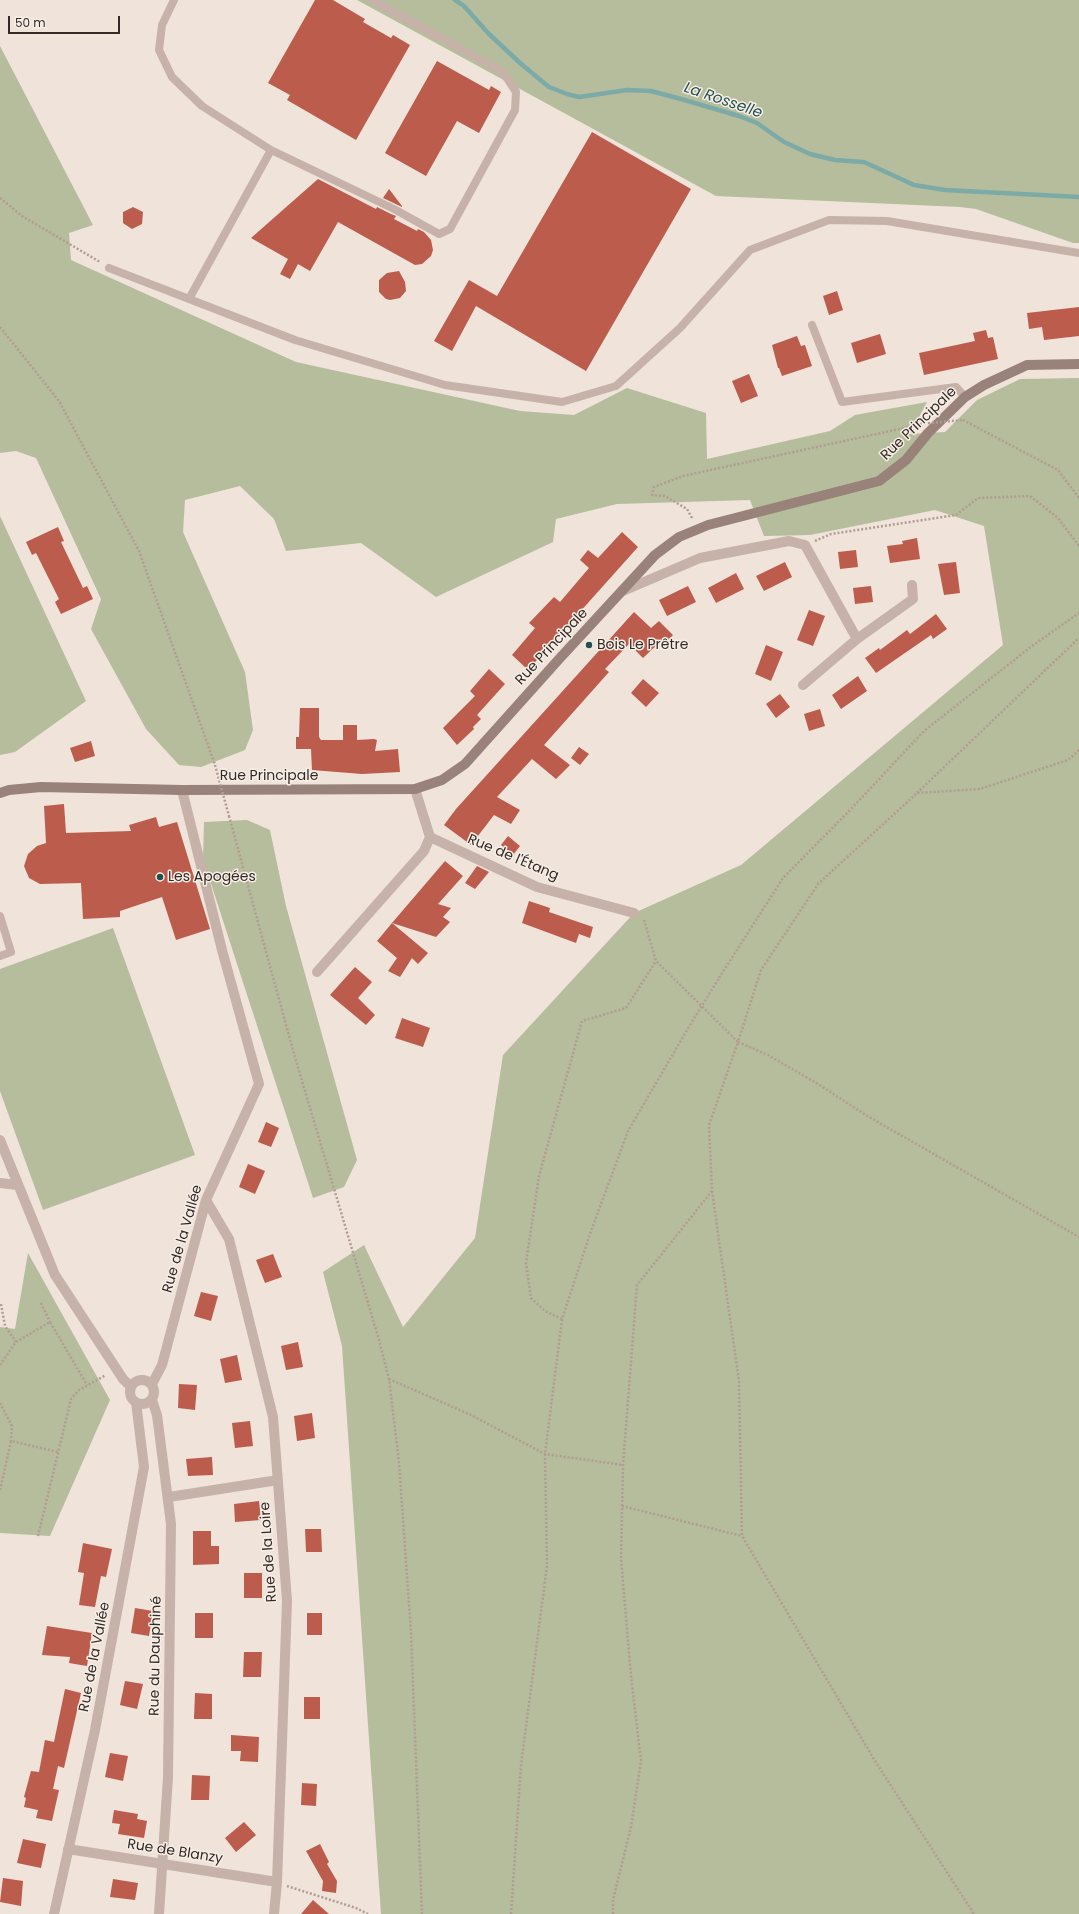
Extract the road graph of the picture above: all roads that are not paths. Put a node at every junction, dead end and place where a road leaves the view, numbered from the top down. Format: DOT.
graph roads {
  1 [pos="174,0"];
  2 [pos="372,0"];
  3 [pos="271,150"];
  4 [pos="1079,253"];
  5 [pos="109,268"];
  6 [pos="189,299"];
  7 [pos="812,325"];
  8 [pos="1079,364"];
  9 [pos="965,397"];
  10 [pos="912,585"];
  11 [pos="623,591"];
  12 [pos="857,639"];
  13 [pos="803,685"];
  14 [pos="415,789"];
  15 [pos="182,790"];
  16 [pos="0,793"];
  17 [pos="430,837"];
  18 [pos="634,913"];
  19 [pos="0,916"];
  20 [pos="0,956"];
  21 [pos="317,972"];
  22 [pos="0,1140"];
  23 [pos="0,1183"];
  24 [pos="17,1185"];
  25 [pos="206,1200"];
  26 [pos="152,1384"];
  27 [pos="131,1387"];
  28 [pos="152,1400"];
  29 [pos="136,1402"];
  30 [pos="278,1480"];
  31 [pos="168,1497"];
  32 [pos="68,1849"];
  33 [pos="162,1864"];
  34 [pos="277,1882"];
  35 [pos="54,1914"];
  36 [pos="159,1914"];
  37 [pos="274,1914"];
  1 -- 3 [label="lane"];
  2 -- 3 [label="lane"];
  3 -- 6 [label="lane"];
  4 -- 6 [label="lane"];
  5 -- 6 [label="lane"];
  7 -- 9 [label="lane"];
  8 -- 9 [label="main road, Rue Principale"];
  9 -- 11 [label="main road, Rue Principale"];
  10 -- 12 [label="street"];
  11 -- 12 [label="street"];
  11 -- 14 [label="main road, Rue Principale"];
  12 -- 13 [label="street"];
  14 -- 15 [label="main road, Rue Principale"];
  14 -- 17 [label="street"];
  15 -- 16 [label="main road, Rue Principale"];
  15 -- 25 [label="street, Rue de la Vallée"];
  17 -- 18 [label="street, Rue de l'Étang"];
  17 -- 21 [label="street"];
  19 -- 20 [label="lane"];
  22 -- 24 [label="street"];
  23 -- 24 [label="street"];
  24 -- 27 [label="street"];
  25 -- 26 [label="street, Rue de la Vallée"];
  25 -- 30 [label="street, Rue de la Loire"];
  26 -- 27 [label="street"];
  26 -- 28 [label="street, Rue de la Vallée"];
  27 -- 29 [label="street, Rue de la Vallée"];
  28 -- 29 [label="street"];
  28 -- 31 [label="street, Rue du Dauphiné"];
  29 -- 32 [label="street, Rue de la Vallée"];
  30 -- 31 [label="street"];
  30 -- 34 [label="street, Rue de la Loire"];
  31 -- 33 [label="street, Rue du Dauphiné"];
  32 -- 33 [label="street, Rue de Blanzy"];
  32 -- 35 [label="street, Rue de la Vallée"];
  33 -- 34 [label="street, Rue de Blanzy"];
  33 -- 36 [label="street, Rue du Dauphiné"];
  34 -- 37 [label="street, Rue de la Loire"];
}
